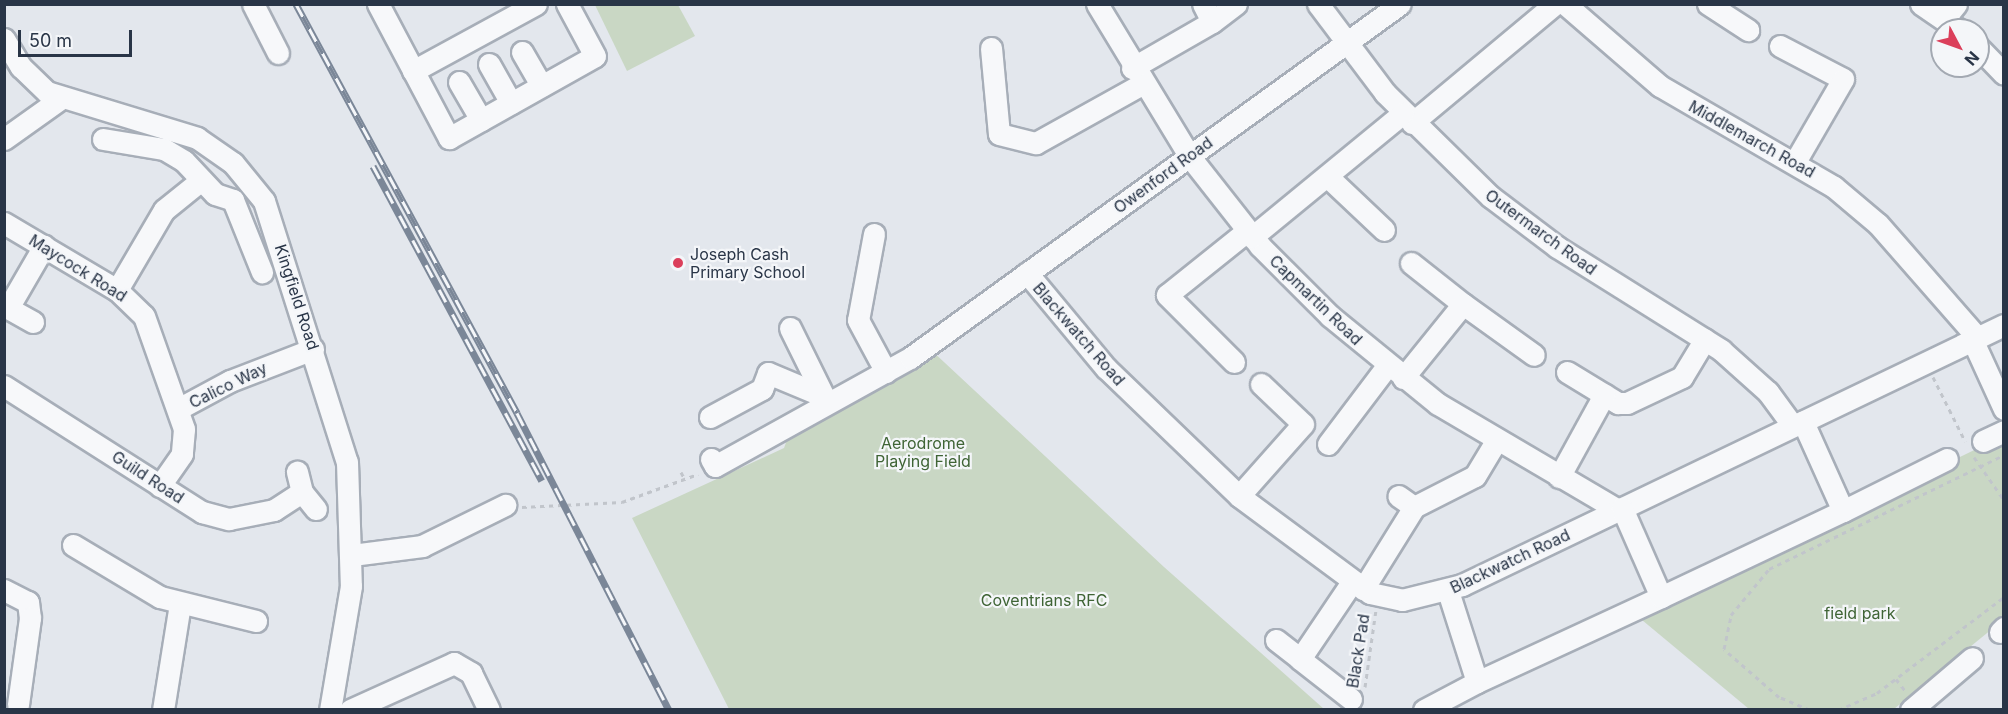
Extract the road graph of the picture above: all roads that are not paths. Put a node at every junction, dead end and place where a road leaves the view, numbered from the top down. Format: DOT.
graph roads {
  1 [pos="253,4"];
  2 [pos="378,4"];
  3 [pos="536,4"];
  4 [pos="567,4"];
  5 [pos="1097,4"];
  6 [pos="1236,4"];
  7 [pos="1318,4"];
  8 [pos="1400,4"];
  9 [pos="1708,4"];
  10 [pos="1922,4"];
  11 [pos="1565,5"];
  12 [pos="1207,13"];
  13 [pos="1953,18"];
  14 [pos="1748,30"];
  15 [pos="4,39"];
  16 [pos="1346,44"];
  17 [pos="1780,46"];
  18 [pos="991,48"];
  19 [pos="522,52"];
  20 [pos="278,53"];
  21 [pos="1990,59"];
  22 [pos="489,64"];
  23 [pos="413,71"];
  24 [pos="2004,74"];
  25 [pos="1137,76"];
  26 [pos="459,82"];
  27 [pos="542,86"];
  28 [pos="60,99"];
  29 [pos="511,103"];
  30 [pos="1408,118"];
  31 [pos="481,120"];
  32 [pos="4,139"];
  33 [pos="103,139"];
  34 [pos="1190,157"];
  35 [pos="1796,160"];
  36 [pos="1328,177"];
  37 [pos="207,188"];
  38 [pos="4,223"];
  39 [pos="1384,230"];
  40 [pos="874,234"];
  41 [pos="1250,234"];
  42 [pos="44,246"];
  43 [pos="1411,263"];
  44 [pos="262,272"];
  45 [pos="1027,273"];
  46 [pos="117,290"];
  47 [pos="1463,304"];
  48 [pos="6,307"];
  49 [pos="33,322"];
  50 [pos="2004,325"];
  51 [pos="790,328"];
  52 [pos="1975,338"];
  53 [pos="1705,339"];
  54 [pos="313,349"];
  55 [pos="1534,355"];
  56 [pos="1234,362"];
  57 [pos="886,372"];
  58 [pos="1395,372"];
  59 [pos="1567,372"];
  60 [pos="1261,384"];
  61 [pos="4,386"];
  62 [pos="1604,394"];
  63 [pos="825,400"];
  64 [pos="178,409"];
  65 [pos="2004,409"];
  66 [pos="710,417"];
  67 [pos="1303,424"];
  68 [pos="1798,424"];
  69 [pos="2004,431"];
  70 [pos="1496,441"];
  71 [pos="1983,441"];
  72 [pos="1947,459"];
  73 [pos="713,462"];
  74 [pos="1558,477"];
  75 [pos="160,486"];
  76 [pos="1239,496"];
  77 [pos="505,505"];
  78 [pos="316,509"];
  79 [pos="1620,509"];
  80 [pos="1843,511"];
  81 [pos="73,545"];
  82 [pos="352,555"];
  83 [pos="1365,589"];
  84 [pos="4,590"];
  85 [pos="1448,591"];
  86 [pos="1661,597"];
  87 [pos="180,604"];
  88 [pos="256,621"];
  89 [pos="1276,640"];
  90 [pos="1972,658"];
  91 [pos="1300,659"];
  92 [pos="1477,682"];
  93 [pos="1357,699"];
  94 [pos="16,706"];
  95 [pos="1916,708"];
  96 [pos="163,710"];
  97 [pos="330,710"];
  98 [pos="350,710"];
  99 [pos="489,710"];
  100 [pos="1424,710"];
  1 -- 20 [label="street"];
  2 -- 23 [label="street"];
  3 -- 23 [label="street"];
  4 -- 27 [label="street"];
  5 -- 25 [label="street, Capmartin Road"];
  6 -- 12 [label="street"];
  7 -- 16 [label="street, Outermarch Road"];
  8 -- 16 [label="street, Owenford Road"];
  9 -- 14 [label="street"];
  10 -- 13 [label="street"];
  11 -- 30 [label="street"];
  11 -- 35 [label="street, Middlemarch Road"];
  12 -- 25 [label="street"];
  15 -- 28 [label="street, Kingfield Road"];
  16 -- 30 [label="street, Outermarch Road"];
  16 -- 34 [label="street, Owenford Road"];
  17 -- 35 [label="street"];
  18 -- 25 [label="street"];
  19 -- 27 [label="street"];
  21 -- 24 [label="street"];
  22 -- 29 [label="street"];
  23 -- 31 [label="street"];
  25 -- 34 [label="street, Capmartin Road"];
  26 -- 31 [label="street"];
  27 -- 29 [label="street"];
  28 -- 32 [label="street"];
  28 -- 54 [label="street, Kingfield Road"];
  29 -- 31 [label="street"];
  30 -- 36 [label="street"];
  30 -- 53 [label="street, Outermarch Road"];
  33 -- 37 [label="street"];
  34 -- 41 [label="street, Capmartin Road"];
  34 -- 45 [label="street, Owenford Road"];
  35 -- 52 [label="street, Middlemarch Road"];
  36 -- 39 [label="street"];
  36 -- 41 [label="street"];
  37 -- 44 [label="street"];
  37 -- 46 [label="street"];
  38 -- 42 [label="street, Maycock Road"];
  40 -- 57 [label="street"];
  41 -- 56 [label="street"];
  41 -- 58 [label="street, Capmartin Road"];
  42 -- 46 [label="street, Maycock Road"];
  42 -- 48 [label="street"];
  43 -- 47 [label="street"];
  45 -- 57 [label="street, Owenford Road"];
  45 -- 76 [label="street, Blackwatch Road"];
  46 -- 64 [label="street, Maycock Road"];
  47 -- 55 [label="street"];
  47 -- 58 [label="street"];
  48 -- 49 [label="street"];
  50 -- 52 [label="street, Blackwatch Road"];
  51 -- 63 [label="street"];
  52 -- 65 [label="street, Middlemarch Road"];
  52 -- 68 [label="street, Blackwatch Road"];
  53 -- 62 [label="street"];
  53 -- 68 [label="street, Outermarch Road"];
  54 -- 64 [label="street, Calico Way"];
  54 -- 82 [label="street, Kingfield Road"];
  57 -- 63 [label="street, Owenford Road"];
  58 -- 67 [label="street"];
  58 -- 70 [label="street, Capmartin Road"];
  59 -- 62 [label="street"];
  60 -- 67 [label="street"];
  61 -- 75 [label="street, Guild Road"];
  62 -- 74 [label="street"];
  63 -- 66 [label="street"];
  63 -- 73 [label="street, Owenford Road"];
  64 -- 75 [label="street, Maycock Road"];
  67 -- 76 [label="street"];
  68 -- 79 [label="street, Blackwatch Road"];
  68 -- 80 [label="street, Outermarch Road"];
  69 -- 71 [label="street"];
  70 -- 74 [label="street, Capmartin Road"];
  70 -- 83 [label="street"];
  72 -- 80 [label="street"];
  74 -- 79 [label="street, Capmartin Road"];
  75 -- 78 [label="street, Guild Road"];
  76 -- 83 [label="street, Blackwatch Road"];
  77 -- 82 [label="street"];
  79 -- 85 [label="street, Blackwatch Road"];
  79 -- 86 [label="street"];
  80 -- 86 [label="street"];
  81 -- 87 [label="street"];
  82 -- 97 [label="street, Kingfield Road"];
  83 -- 85 [label="street, Blackwatch Road"];
  83 -- 91 [label="street"];
  84 -- 94 [label="street"];
  85 -- 92 [label="street"];
  86 -- 92 [label="street"];
  87 -- 88 [label="street"];
  87 -- 96 [label="street"];
  89 -- 91 [label="street"];
  90 -- 95 [label="street"];
  91 -- 93 [label="street"];
  92 -- 100 [label="street"];
  98 -- 99 [label="street"];
}
